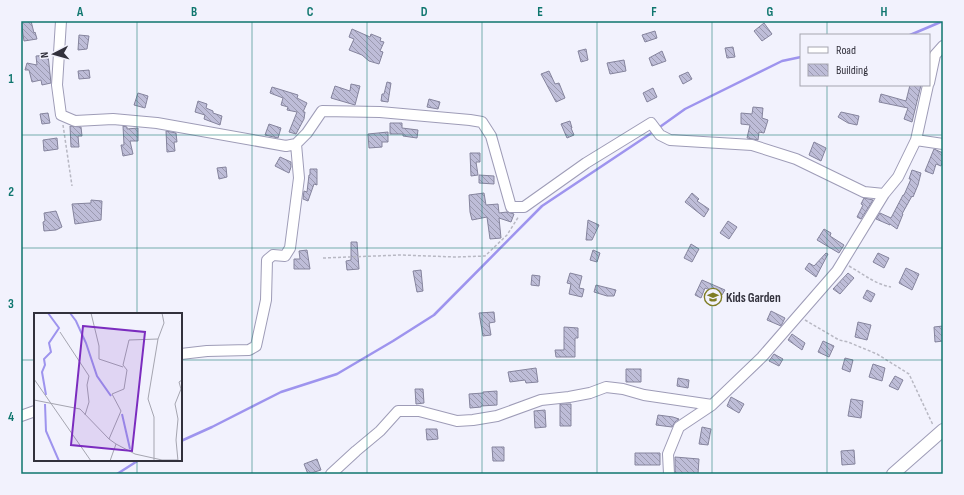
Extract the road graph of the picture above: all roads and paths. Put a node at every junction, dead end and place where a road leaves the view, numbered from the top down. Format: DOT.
graph roads {
  1 [pos="61,21"];
  2 [pos="943,46"];
  3 [pos="930,79"];
  4 [pos="929,86"];
  5 [pos="62,115"];
  6 [pos="916,140"];
  7 [pos="296,144"];
  8 [pos="943,144"];
  9 [pos="72,186"];
  10 [pos="884,194"];
  11 [pos="524,207"];
  12 [pos="323,258"];
  13 [pos="842,263"];
  14 [pos="891,287"];
  15 [pos="798,316"];
  16 [pos="182,354"];
  17 [pos="712,405"];
  18 [pos="34,411"];
  19 [pos="21,416"];
  20 [pos="940,433"];
  21 [pos="331,474"];
  22 [pos="669,474"];
  23 [pos="893,474"];
  1 -- 5 [label="street"];
  2 -- 3 [label="street"];
  4 -- 6 [label="street"];
  5 -- 7 [label="street"];
  5 -- 9 [label="path"];
  6 -- 8 [label="street"];
  6 -- 10 [label="street"];
  7 -- 11 [label="street"];
  7 -- 16 [label="street"];
  10 -- 11 [label="street"];
  10 -- 13 [label="street"];
  11 -- 12 [label="path"];
  13 -- 14 [label="path"];
  13 -- 15 [label="street"];
  15 -- 17 [label="street"];
  15 -- 20 [label="path"];
  17 -- 21 [label="street"];
  17 -- 22 [label="street"];
  18 -- 19 [label="street"];
  20 -- 23 [label="street"];
}
